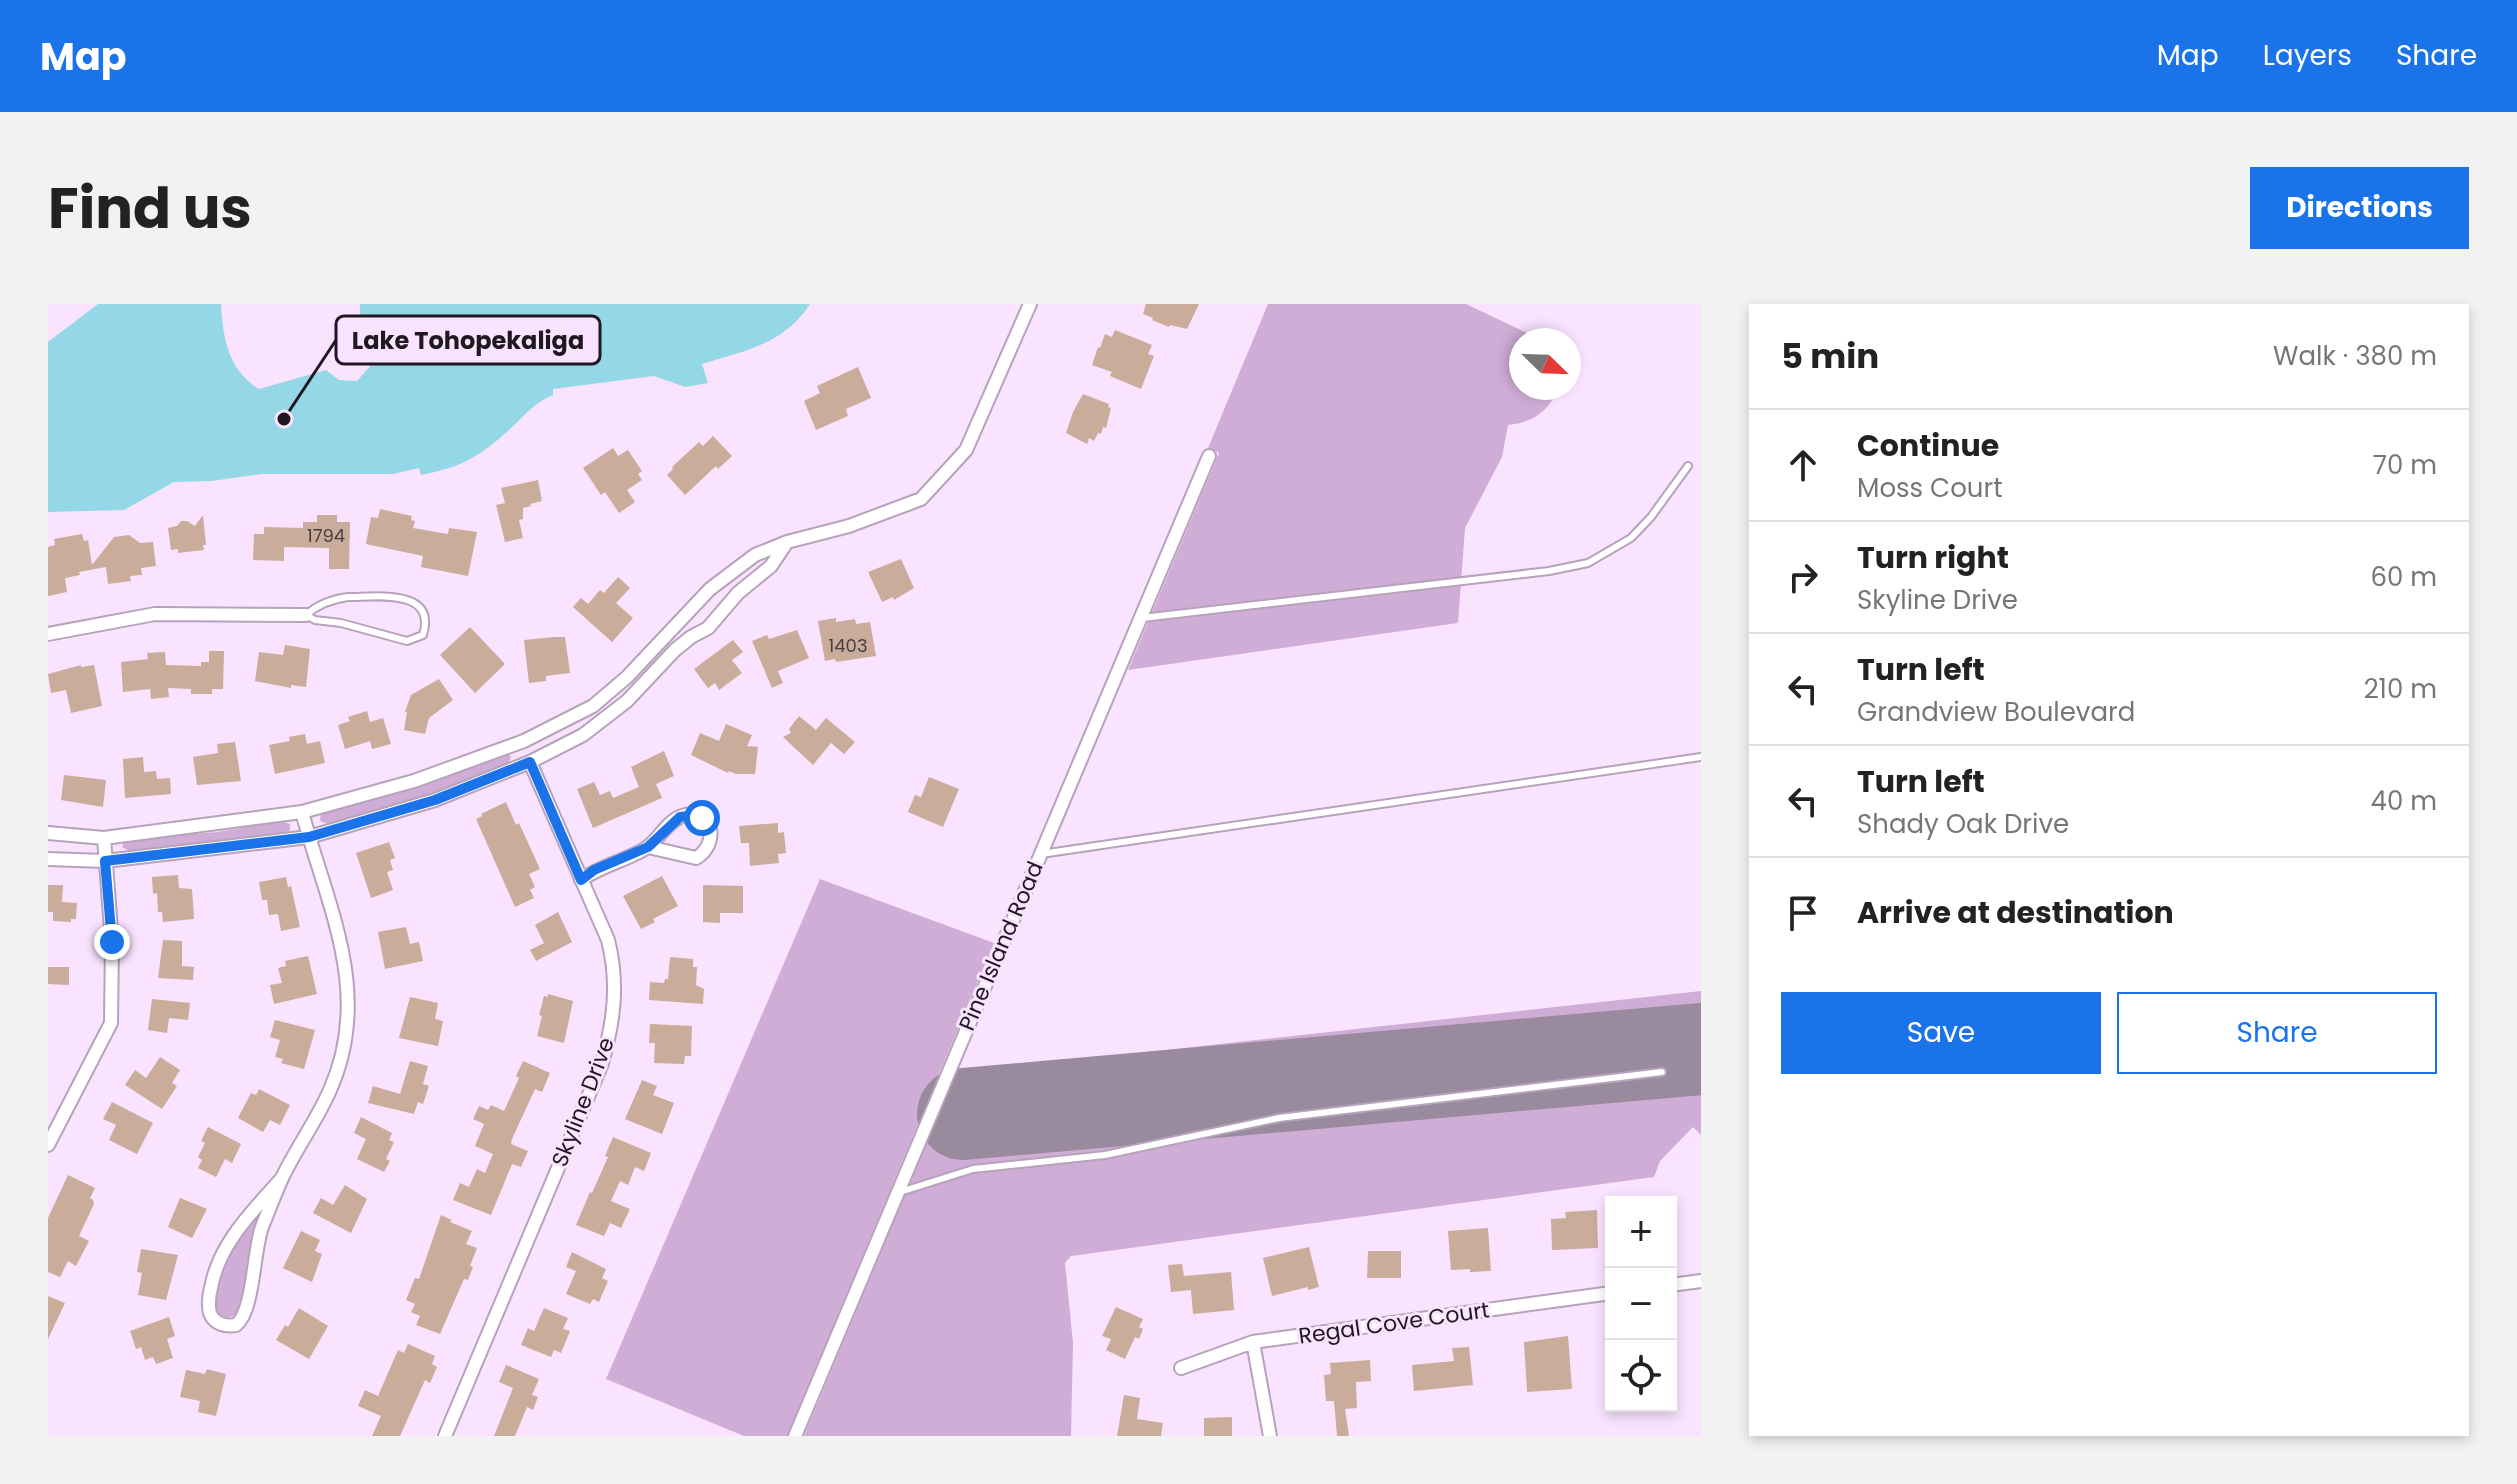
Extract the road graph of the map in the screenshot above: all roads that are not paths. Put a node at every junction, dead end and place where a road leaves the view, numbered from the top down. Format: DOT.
graph roads {
  1 [pos="1030,304"];
  2 [pos="1209,456"];
  3 [pos="1688,466"];
  4 [pos="787,542"];
  5 [pos="306,615"];
  6 [pos="1142,618"];
  7 [pos="48,634"];
  8 [pos="1701,757"];
  9 [pos="530,762"];
  10 [pos="302,812"];
  11 [pos="48,833"];
  12 [pos="309,837"];
  13 [pos="104,838"];
  14 [pos="648,847"];
  15 [pos="1041,854"];
  16 [pos="48,859"];
  17 [pos="105,861"];
  18 [pos="581,880"];
  19 [pos="1662,1072"];
  20 [pos="48,1145"];
  21 [pos="282,1178"];
  22 [pos="897,1193"];
  23 [pos="1701,1281"];
  24 [pos="1677,1284"];
  25 [pos="1605,1294"];
  26 [pos="1253,1342"];
  27 [pos="1181,1368"];
  28 [pos="445,1436"];
  29 [pos="795,1436"];
  30 [pos="1270,1436"];
  1 -- 4 [label="street"];
  2 -- 6 [label="street, Pine Island Road"];
  3 -- 6 [label="lane"];
  4 -- 9 [label="street"];
  4 -- 10 [label="street"];
  5 -- 5 [label="lane"];
  5 -- 7 [label="street"];
  6 -- 15 [label="street, Pine Island Road"];
  8 -- 15 [label="lane"];
  9 -- 12 [label="street"];
  9 -- 18 [label="street, Skyline Drive"];
  10 -- 12 [label="street"];
  10 -- 13 [label="street"];
  11 -- 13 [label="street"];
  12 -- 17 [label="street"];
  12 -- 21 [label="street"];
  13 -- 17 [label="street"];
  14 -- 14 [label="street"];
  14 -- 18 [label="street"];
  15 -- 22 [label="street, Pine Island Road"];
  16 -- 17 [label="street"];
  17 -- 20 [label="street"];
  18 -- 28 [label="street, Skyline Drive"];
  19 -- 22 [label="lane"];
  21 -- 21 [label="street"];
  22 -- 29 [label="street, Pine Island Road"];
  23 -- 24 [label="street"];
  25 -- 26 [label="street, Regal Cove Court"];
  26 -- 27 [label="street, Regal Cove Court"];
  26 -- 30 [label="street"];
}
